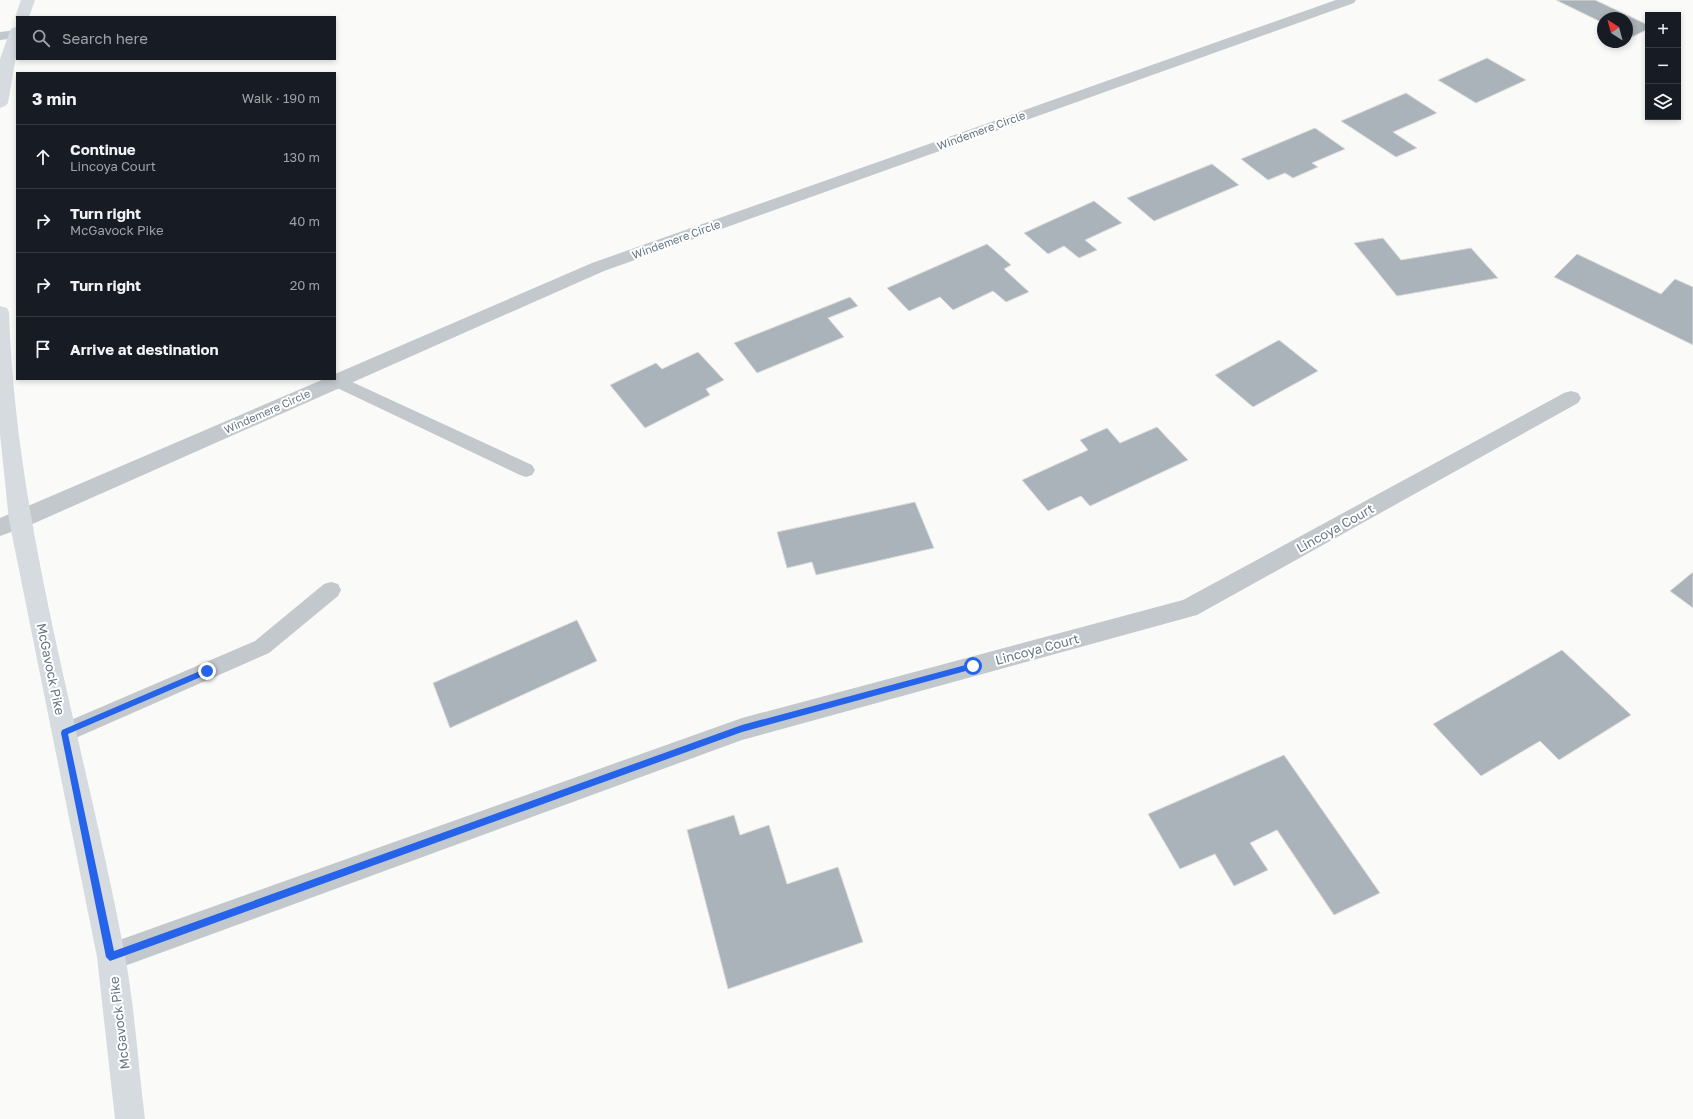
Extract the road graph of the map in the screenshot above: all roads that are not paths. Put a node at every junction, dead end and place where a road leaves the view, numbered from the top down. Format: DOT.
graph roads {
  1 [pos="28,0"];
  2 [pos="1349,0"];
  3 [pos="22,16"];
  4 [pos="16,33"];
  5 [pos="16,35"];
  6 [pos="0,36"];
  7 [pos="4,55"];
  8 [pos="0,102"];
  9 [pos="0,312"];
  10 [pos="337,381"];
  11 [pos="1571,398"];
  12 [pos="526,470"];
  13 [pos="10,524"];
  14 [pos="330,590"];
  15 [pos="64,733"];
  16 [pos="110,957"];
  17 [pos="130,1119"];
  1 -- 3 [label="main road"];
  2 -- 10 [label="street, Windemere Circle"];
  4 -- 6 [label="street"];
  5 -- 7 [label="main road"];
  7 -- 8 [label="main road"];
  9 -- 13 [label="main road, McGavock Pike"];
  10 -- 12 [label="lane"];
  10 -- 13 [label="street, Windemere Circle"];
  11 -- 16 [label="street, Lincoya Court"];
  13 -- 15 [label="main road, McGavock Pike"];
  14 -- 15 [label="lane"];
  15 -- 16 [label="main road, McGavock Pike"];
  16 -- 17 [label="main road, McGavock Pike"];
}
